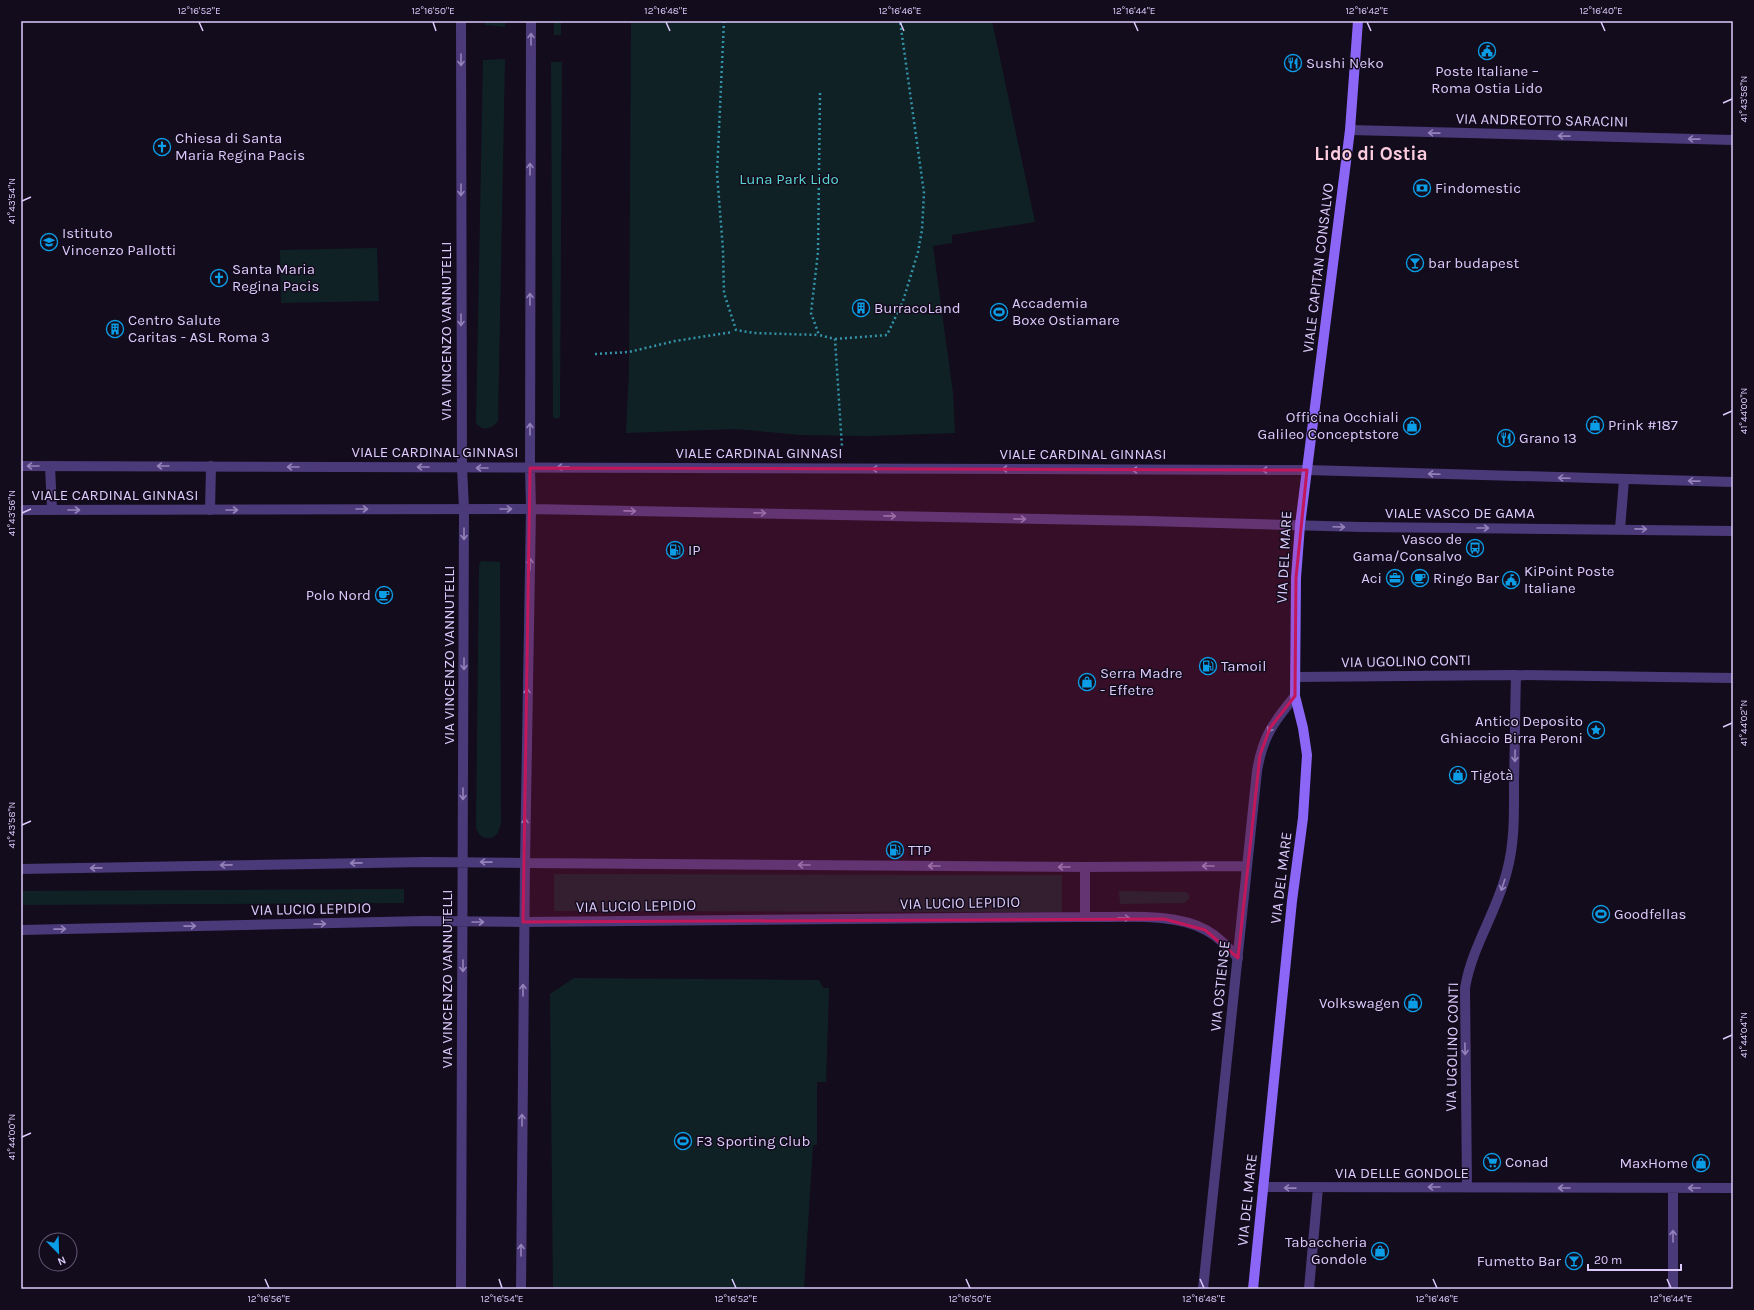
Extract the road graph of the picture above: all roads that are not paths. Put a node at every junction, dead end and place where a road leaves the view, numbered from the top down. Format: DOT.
graph roads {
  1 [pos="461,21"];
  2 [pos="531,21"];
  3 [pos="1358,21"];
  4 [pos="1350,130"];
  5 [pos="1733,140"];
  6 [pos="21,466"];
  7 [pos="50,466"];
  8 [pos="211,466"];
  9 [pos="462,467"];
  10 [pos="530,468"];
  11 [pos="1307,470"];
  12 [pos="1624,480"];
  13 [pos="1733,482"];
  14 [pos="464,509"];
  15 [pos="531,509"];
  16 [pos="21,510"];
  17 [pos="52,510"];
  18 [pos="210,510"];
  19 [pos="1300,525"];
  20 [pos="1620,529"];
  21 [pos="1733,531"];
  22 [pos="1516,675"];
  23 [pos="1296,677"];
  24 [pos="1733,678"];
  25 [pos="1295,696"];
  26 [pos="462,862"];
  27 [pos="525,863"];
  28 [pos="1247,866"];
  29 [pos="1085,867"];
  30 [pos="21,869"];
  31 [pos="1085,917"];
  32 [pos="462,922"];
  33 [pos="523,922"];
  34 [pos="21,930"];
  35 [pos="1238,958"];
  36 [pos="1263,1187"];
  37 [pos="1467,1187"];
  38 [pos="1318,1188"];
  39 [pos="1673,1188"];
  40 [pos="1733,1188"];
  41 [pos="461,1289"];
  42 [pos="521,1289"];
  43 [pos="1203,1289"];
  44 [pos="1253,1289"];
  45 [pos="1309,1289"];
  46 [pos="1672,1289"];
  1 -- 9 [label="street, VIA VINCENZO VANNUTELLI, one-way"];
  10 -- 2 [label="street, one-way"];
  3 -- 4 [label="main road, VIALE CAPITAN CONSALVO"];
  5 -- 4 [label="street, VIA ANDREOTTO SARACINI, one-way"];
  4 -- 11 [label="main road, VIALE CAPITAN CONSALVO"];
  7 -- 6 [label="street, VIALE CARDINAL GINNASI, one-way"];
  8 -- 7 [label="street, VIALE CARDINAL GINNASI, one-way"];
  7 -- 17 [label="street"];
  9 -- 8 [label="street, VIALE CARDINAL GINNASI, one-way"];
  8 -- 18 [label="street, VIALE CARDINAL GINNASI"];
  10 -- 9 [label="street, VIALE CARDINAL GINNASI, one-way"];
  9 -- 14 [label="street, VIA VINCENZO VANNUTELLI"];
  11 -- 10 [label="street, VIALE CARDINAL GINNASI, one-way"];
  10 -- 15 [label="street"];
  12 -- 11 [label="street, one-way"];
  11 -- 19 [label="main road, VIA DEL MARE"];
  13 -- 12 [label="street, one-way"];
  12 -- 20 [label="street"];
  14 -- 15 [label="street, VIALE CARDINAL GINNASI, one-way"];
  18 -- 14 [label="street, VIALE CARDINAL GINNASI, one-way"];
  14 -- 26 [label="street, VIA VINCENZO VANNUTELLI, one-way"];
  15 -- 19 [label="street, VIALE CARDINAL GINNASI, one-way"];
  27 -- 15 [label="street, one-way"];
  16 -- 17 [label="street, VIALE CARDINAL GINNASI"];
  17 -- 18 [label="street, VIALE CARDINAL GINNASI, one-way"];
  19 -- 20 [label="street, VIALE VASCO DE GAMA, one-way"];
  19 -- 23 [label="main road, VIA DEL MARE"];
  20 -- 21 [label="street, VIALE VASCO DE GAMA, one-way"];
  22 -- 23 [label="street, VIA UGOLINO CONTI"];
  22 -- 24 [label="street, VIA UGOLINO CONTI"];
  22 -- 37 [label="street, VIA UGOLINO CONTI, one-way"];
  23 -- 25 [label="main road, VIA DEL MARE"];
  25 -- 28 [label="street, VIA OSTIENSE, one-way"];
  25 -- 36 [label="main road, VIA DEL MARE"];
  27 -- 26 [label="street, one-way"];
  26 -- 30 [label="street, one-way"];
  26 -- 32 [label="street, VIA VINCENZO VANNUTELLI"];
  29 -- 27 [label="street, one-way"];
  27 -- 33 [label="street"];
  28 -- 29 [label="street, one-way"];
  28 -- 35 [label="street, VIA OSTIENSE"];
  29 -- 31 [label="street"];
  31 -- 33 [label="street, VIA LUCIO LEPIDIO"];
  31 -- 35 [label="street, VIA LUCIO LEPIDIO, one-way"];
  32 -- 33 [label="street, VIA LUCIO LEPIDIO, one-way"];
  34 -- 32 [label="street, VIA LUCIO LEPIDIO, one-way"];
  32 -- 41 [label="street, VIA VINCENZO VANNUTELLI, one-way"];
  42 -- 33 [label="street, one-way"];
  35 -- 43 [label="street, VIA OSTIENSE"];
  38 -- 36 [label="street, VIA DELLE GONDOLE, one-way"];
  36 -- 44 [label="main road, VIA DEL MARE"];
  37 -- 38 [label="street, VIA DELLE GONDOLE, one-way"];
  39 -- 37 [label="street, VIA DELLE GONDOLE, one-way"];
  38 -- 45 [label="street"];
  40 -- 39 [label="street, VIA DELLE GONDOLE, one-way"];
  46 -- 39 [label="street, one-way"];
}
